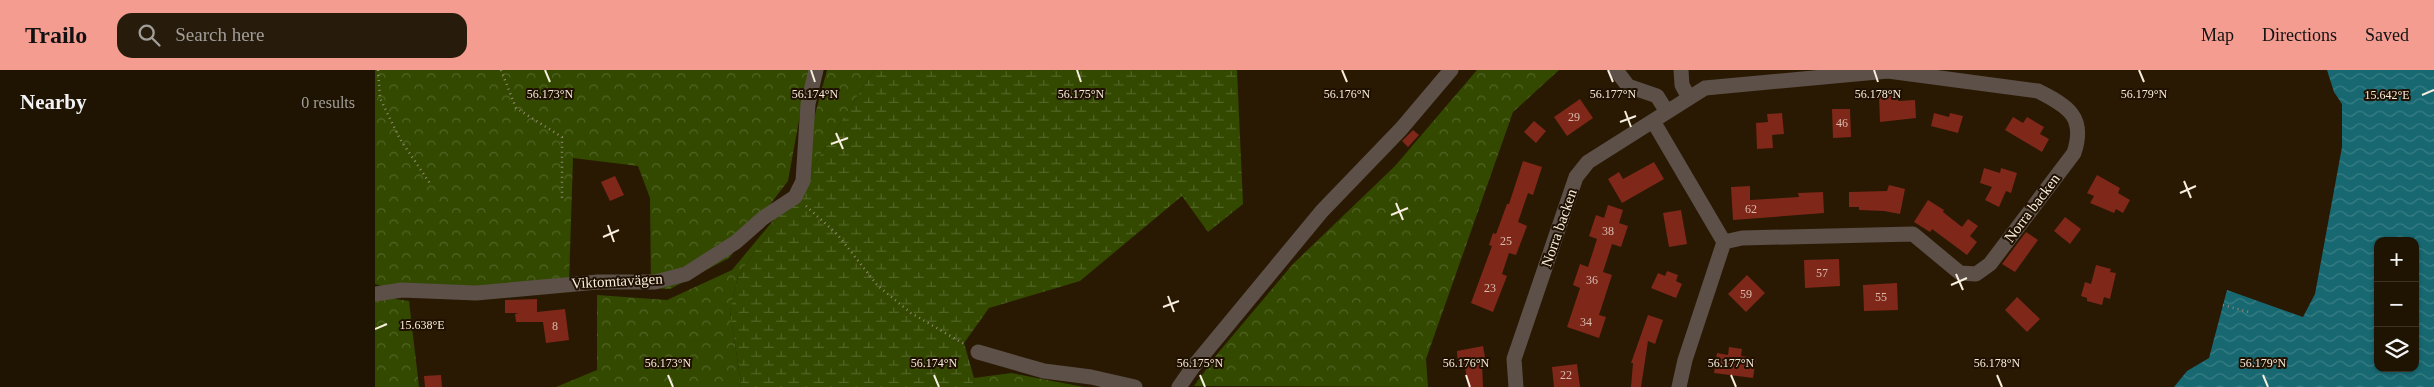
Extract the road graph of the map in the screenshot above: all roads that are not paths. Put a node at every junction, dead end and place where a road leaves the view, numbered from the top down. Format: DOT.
graph roads {
  1 [pos="817,70"];
  2 [pos="1451,70"];
  3 [pos="1616,70"];
  4 [pos="1681,70"];
  5 [pos="1689,98"];
  6 [pos="1667,112"];
  7 [pos="1653,121"];
  8 [pos="1725,242"];
  9 [pos="375,294"];
  10 [pos="978,352"];
  11 [pos="1135,387"];
  12 [pos="1179,387"];
  13 [pos="1516,387"];
  14 [pos="1679,387"];
  1 -- 9 [label="street, Viktomtavägen"];
  2 -- 12 [label="street"];
  3 -- 6 [label="street"];
  4 -- 5 [label="street"];
  5 -- 6 [label="street, Norra backen"];
  5 -- 8 [label="street, Norra backen"];
  6 -- 7 [label="street, Norra backen"];
  7 -- 8 [label="street"];
  7 -- 13 [label="street, Norra backen"];
  8 -- 14 [label="street"];
  10 -- 11 [label="street"];
}
